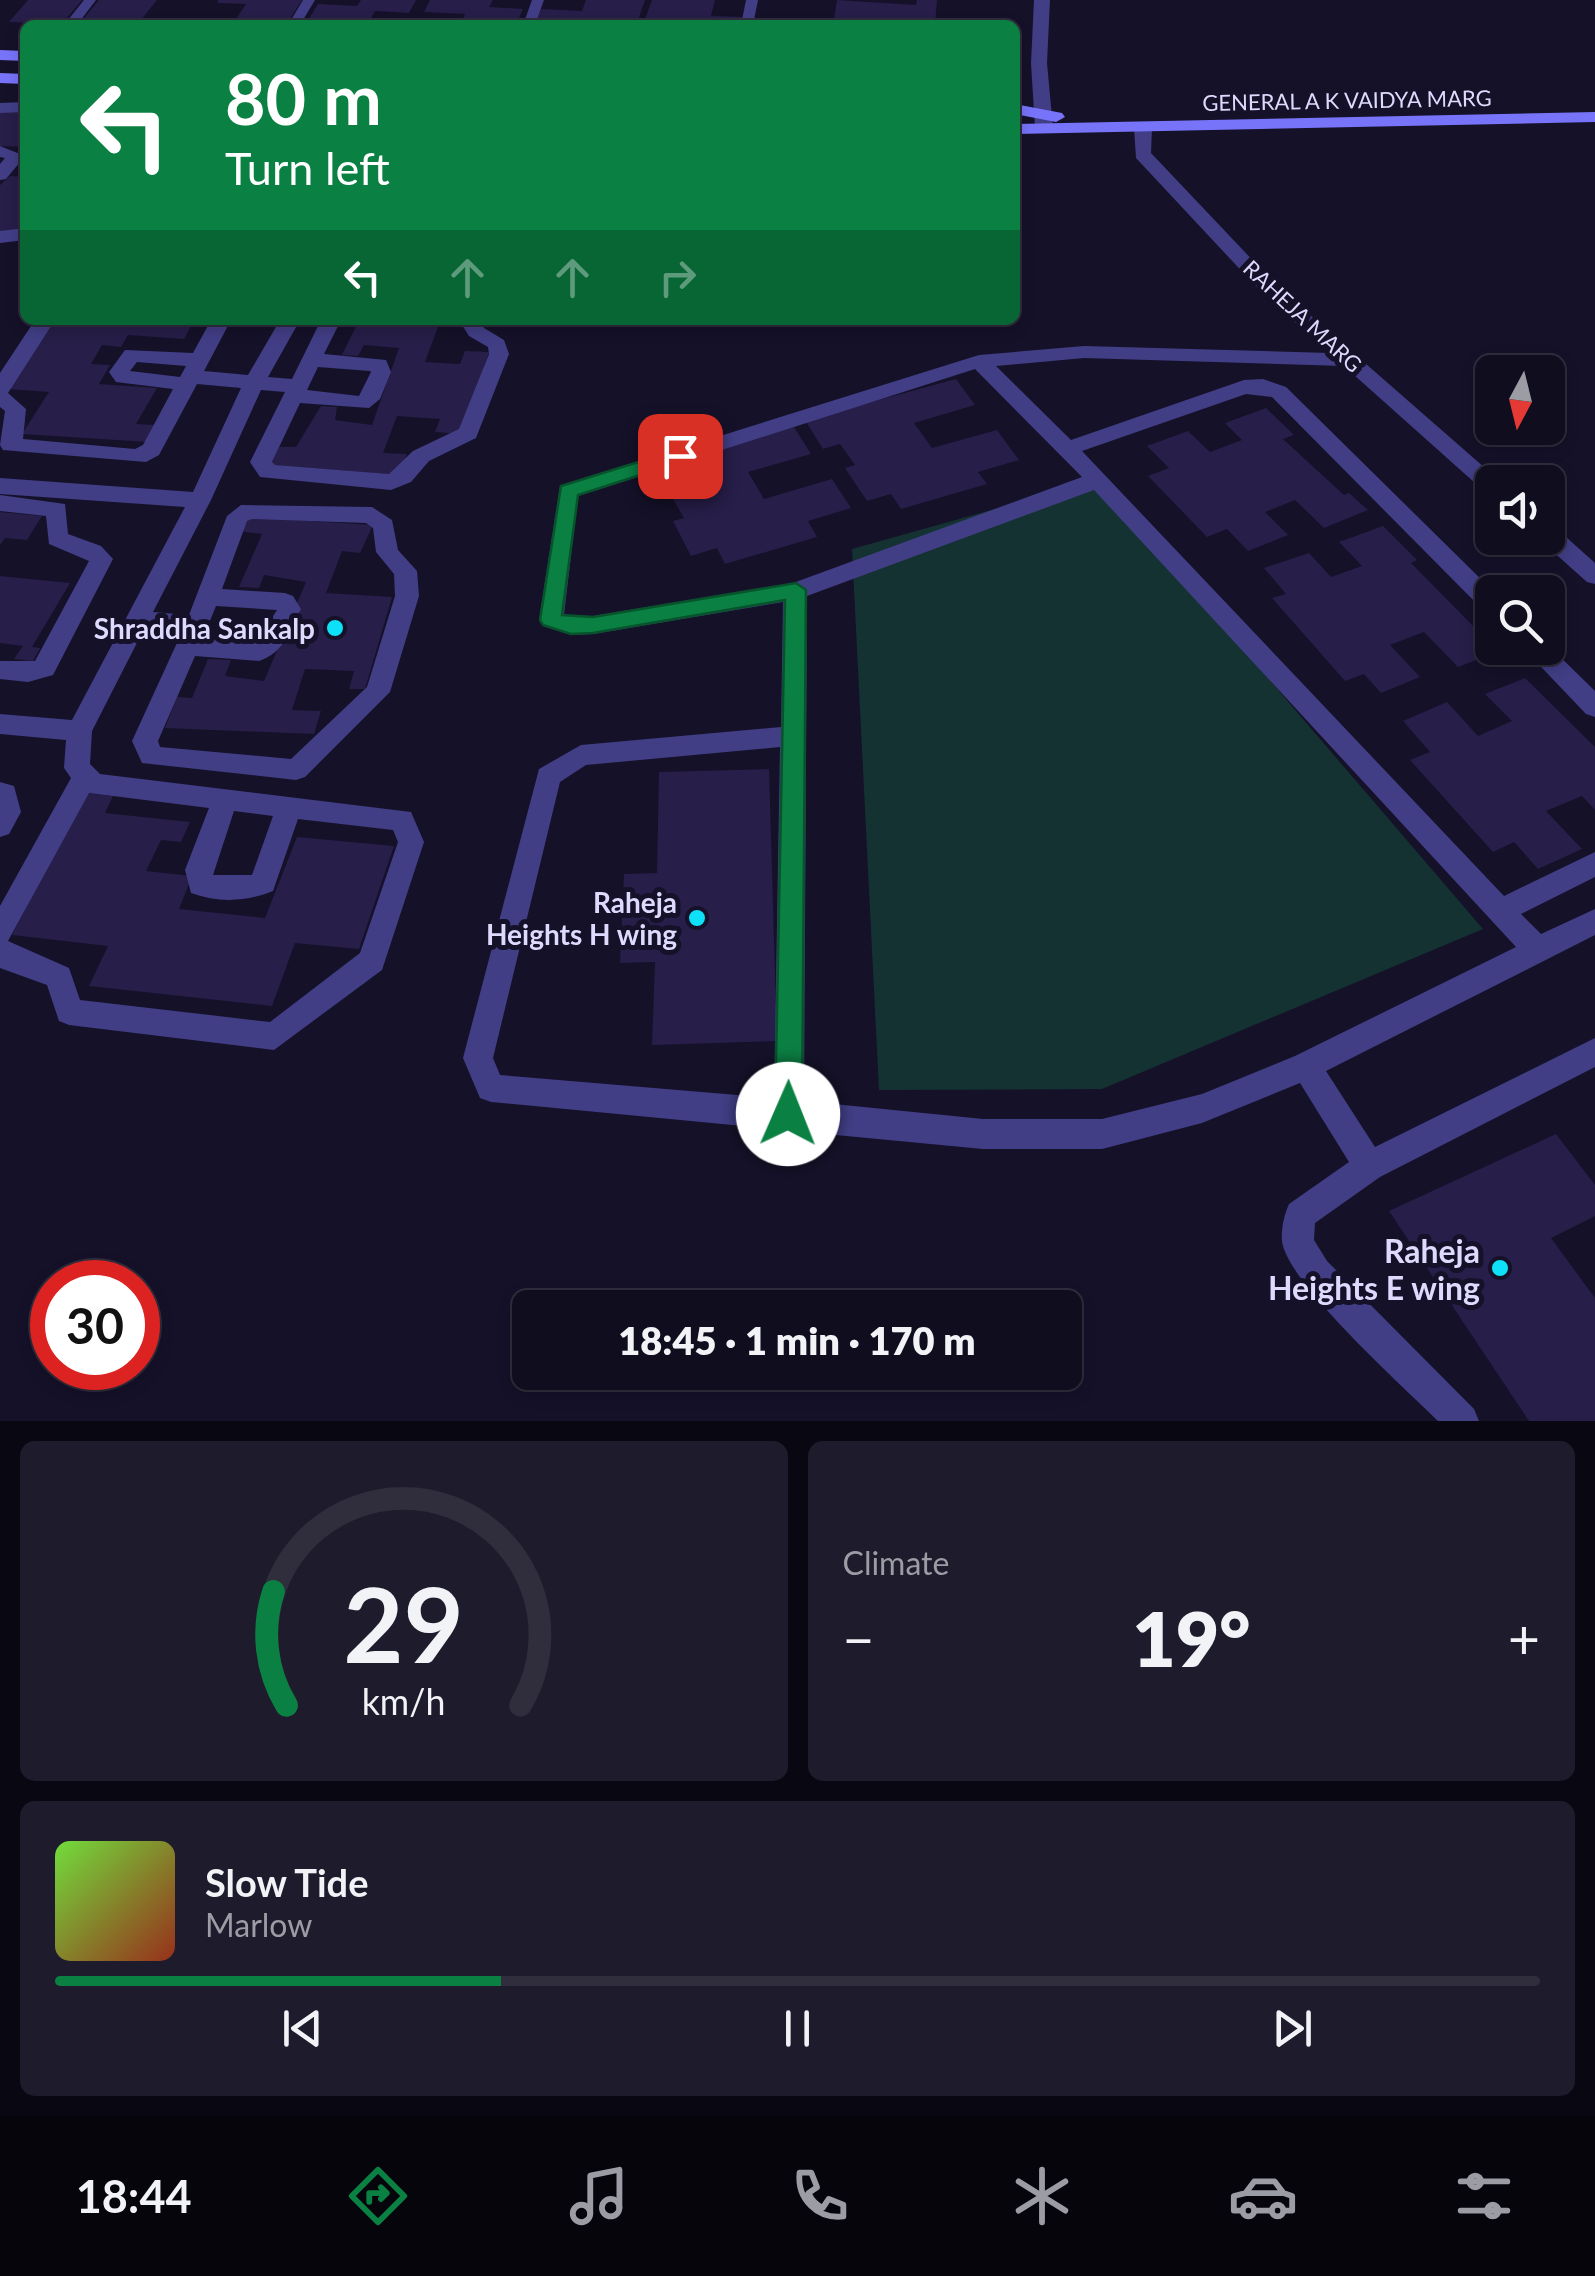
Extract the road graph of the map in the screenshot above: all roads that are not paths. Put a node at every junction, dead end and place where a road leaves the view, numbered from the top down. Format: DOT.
graph roads {
  1 [pos="90,0"];
  2 [pos="1042,0"];
  3 [pos="74,20"];
  4 [pos="1020,111"];
  5 [pos="1595,117"];
  6 [pos="1044,121"];
  7 [pos="1020,128"];
  8 [pos="1143,128"];
  9 [pos="0,151"];
  10 [pos="0,175"];
  11 [pos="42,325"];
  12 [pos="218,325"];
  13 [pos="287,325"];
  14 [pos="328,325"];
  15 [pos="472,325"];
  16 [pos="311,360"];
  17 [pos="1350,360"];
  18 [pos="979,361"];
  19 [pos="192,374"];
  20 [pos="254,383"];
  21 [pos="0,389"];
  22 [pos="296,391"];
  23 [pos="0,397"];
  24 [pos="1064,450"];
  25 [pos="1475,471"];
  26 [pos="1098,480"];
  27 [pos="0,486"];
  28 [pos="200,500"];
  29 [pos="0,504"];
  30 [pos="1565,549"];
  31 [pos="1595,576"];
  32 [pos="1475,588"];
  33 [pos="796,590"];
  34 [pos="207,597"];
  35 [pos="137,620"];
  36 [pos="192,635"];
  37 [pos="1552,665"];
  38 [pos="0,670"];
  39 [pos="1595,708"];
  40 [pos="0,724"];
  41 [pos="79,731"];
  42 [pos="794,736"];
  43 [pos="85,777"];
  44 [pos="0,793"];
  45 [pos="226,799"];
  46 [pos="289,807"];
  47 [pos="0,826"];
  48 [pos="1595,864"];
  49 [pos="1500,911"];
  50 [pos="1595,921"];
  51 [pos="0,932"];
  52 [pos="1536,950"];
  53 [pos="0,951"];
  54 [pos="1595,1052"];
  55 [pos="1306,1066"];
  56 [pos="788,1114"];
  57 [pos="1369,1166"];
  58 [pos="1462,1421"];
  1 -- 3 [label="lane"];
  2 -- 6 [label="street"];
  4 -- 6 [label="main road, GENERAL A K VAIDYA MARG"];
  5 -- 8 [label="main road, GENERAL A K VAIDYA MARG"];
  6 -- 7 [label="main road, GENERAL A K VAIDYA MARG"];
  6 -- 8 [label="main road, GENERAL A K VAIDYA MARG"];
  8 -- 17 [label="street, RAHEJA MARG"];
  9 -- 10 [label="street"];
  11 -- 21 [label="street"];
  12 -- 19 [label="street"];
  13 -- 20 [label="street"];
  14 -- 16 [label="street"];
  15 -- 22 [label="street"];
  16 -- 22 [label="street"];
  16 -- 22 [label="street"];
  17 -- 18 [label="street"];
  17 -- 25 [label="street, RAHEJA MARG"];
  18 -- 24 [label="street"];
  18 -- 33 [label="street"];
  19 -- 20 [label="street"];
  19 -- 23 [label="street"];
  20 -- 22 [label="street"];
  20 -- 28 [label="street"];
  24 -- 26 [label="street"];
  24 -- 32 [label="street"];
  26 -- 33 [label="street"];
  26 -- 49 [label="street"];
  27 -- 28 [label="street"];
  28 -- 35 [label="street"];
  29 -- 38 [label="street"];
  30 -- 31 [label="street"];
  33 -- 42 [label="street"];
  34 -- 36 [label="street"];
  34 -- 36 [label="street"];
  34 -- 36 [label="street"];
  35 -- 36 [label="street"];
  35 -- 41 [label="street"];
  37 -- 39 [label="street"];
  40 -- 41 [label="street"];
  41 -- 43 [label="street"];
  42 -- 56 [label="street"];
  42 -- 56 [label="street"];
  43 -- 45 [label="street"];
  43 -- 51 [label="street"];
  44 -- 47 [label="street"];
  45 -- 46 [label="street"];
  45 -- 46 [label="street"];
  46 -- 53 [label="street"];
  48 -- 49 [label="street"];
  49 -- 52 [label="street"];
  50 -- 52 [label="street"];
  52 -- 55 [label="street"];
  54 -- 57 [label="street"];
  55 -- 56 [label="street"];
  55 -- 57 [label="street"];
  57 -- 58 [label="street"];
}
